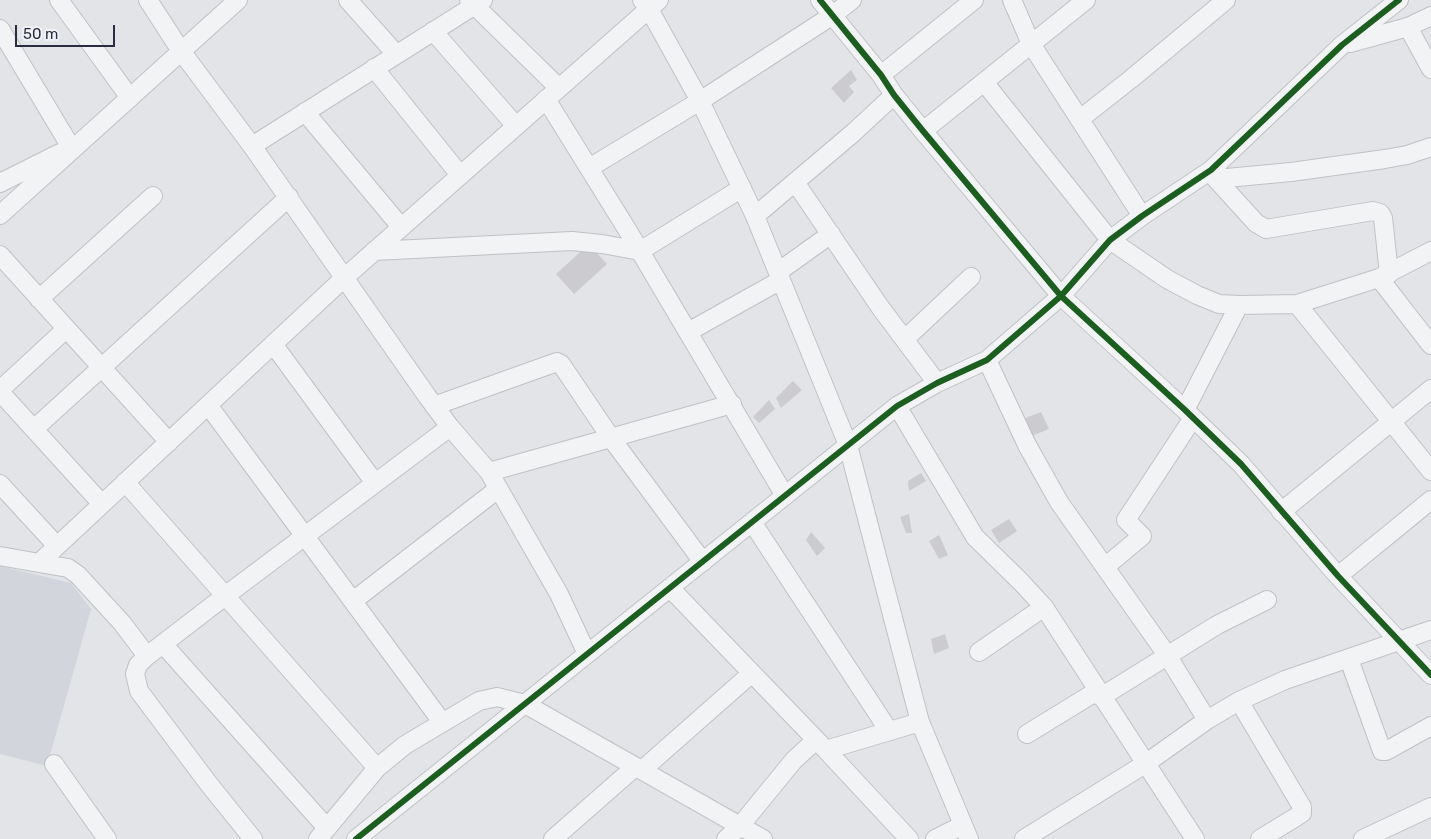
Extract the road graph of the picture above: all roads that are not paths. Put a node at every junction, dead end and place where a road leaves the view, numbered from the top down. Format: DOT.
graph roads {
  1 [pos="59,0"];
  2 [pos="148,0"];
  3 [pos="238,0"];
  4 [pos="348,0"];
  5 [pos="820,0"];
  6 [pos="852,0"];
  7 [pos="974,0"];
  8 [pos="1012,0"];
  9 [pos="1086,0"];
  10 [pos="1226,0"];
  11 [pos="1399,0"];
  12 [pos="476,2"];
  13 [pos="650,3"];
  14 [pos="833,15"];
  15 [pos="1431,16"];
  16 [pos="1408,27"];
  17 [pos="0,29"];
  18 [pos="433,31"];
  19 [pos="1031,44"];
  20 [pos="1342,45"];
  21 [pos="181,52"];
  22 [pos="396,54"];
  23 [pos="374,68"];
  24 [pos="1431,69"];
  25 [pos="881,75"];
  26 [pos="984,82"];
  27 [pos="552,94"];
  28 [pos="894,95"];
  29 [pos="130,98"];
  30 [pos="700,100"];
  31 [pos="305,112"];
  32 [pos="1080,119"];
  33 [pos="516,126"];
  34 [pos="923,131"];
  35 [pos="252,146"];
  36 [pos="1431,147"];
  37 [pos="72,148"];
  38 [pos="590,168"];
  39 [pos="1214,174"];
  40 [pos="460,176"];
  41 [pos="795,182"];
  42 [pos="0,183"];
  43 [pos="742,188"];
  44 [pos="153,196"];
  45 [pos="288,197"];
  46 [pos="0,214"];
  47 [pos="755,216"];
  48 [pos="1142,216"];
  49 [pos="401,227"];
  50 [pos="831,234"];
  51 [pos="1110,240"];
  52 [pos="374,251"];
  53 [pos="640,251"];
  54 [pos="1431,251"];
  55 [pos="0,255"];
  56 [pos="779,276"];
  57 [pos="1384,276"];
  58 [pos="971,277"];
  59 [pos="344,278"];
  60 [pos="1061,296"];
  61 [pos="40,299"];
  62 [pos="1297,304"];
  63 [pos="1239,306"];
  64 [pos="66,329"];
  65 [pos="688,332"];
  66 [pos="905,339"];
  67 [pos="273,344"];
  68 [pos="1431,345"];
  69 [pos="987,360"];
  70 [pos="102,368"];
  71 [pos="937,383"];
  72 [pos="1431,388"];
  73 [pos="0,391"];
  74 [pos="732,404"];
  75 [pos="208,405"];
  76 [pos="434,406"];
  77 [pos="897,406"];
  78 [pos="1189,414"];
  79 [pos="1392,421"];
  80 [pos="450,427"];
  81 [pos="34,429"];
  82 [pos="611,438"];
  83 [pos="169,442"];
  84 [pos="848,445"];
  85 [pos="1431,471"];
  86 [pos="488,472"];
  87 [pos="125,482"];
  88 [pos="375,483"];
  89 [pos="0,484"];
  90 [pos="498,489"];
  91 [pos="785,496"];
  92 [pos="1431,500"];
  93 [pos="102,504"];
  94 [pos="1281,512"];
  95 [pos="752,522"];
  96 [pos="305,535"];
  97 [pos="57,546"];
  98 [pos="0,556"];
  99 [pos="703,562"];
  100 [pos="39,563"];
  101 [pos="1105,567"];
  102 [pos="1338,576"];
  103 [pos="670,588"];
  104 [pos="225,596"];
  105 [pos="1267,600"];
  106 [pos="353,601"];
  107 [pos="1044,608"];
  108 [pos="1431,630"];
  109 [pos="1399,641"];
  110 [pos="163,644"];
  111 [pos="979,652"];
  112 [pos="587,654"];
  113 [pos="1167,655"];
  114 [pos="147,656"];
  115 [pos="1348,659"];
  116 [pos="752,673"];
  117 [pos="1431,675"];
  118 [pos="1099,694"];
  119 [pos="1239,700"];
  120 [pos="525,704"];
  121 [pos="1207,720"];
  122 [pos="442,722"];
  123 [pos="920,722"];
  124 [pos="1431,726"];
  125 [pos="889,732"];
  126 [pos="1027,734"];
  127 [pos="821,745"];
  128 [pos="54,764"];
  129 [pos="1145,764"];
  130 [pos="377,768"];
  131 [pos="639,769"];
  132 [pos="1431,807"];
  133 [pos="740,826"];
  134 [pos="966,832"];
  135 [pos="323,834"];
  136 [pos="107,839"];
  137 [pos="253,839"];
  138 [pos="356,839"];
  139 [pos="553,839"];
  140 [pos="726,839"];
  141 [pos="763,839"];
  142 [pos="909,839"];
  143 [pos="935,839"];
  144 [pos="1024,839"];
  145 [pos="1195,839"];
  146 [pos="1260,839"];
  147 [pos="1363,839"];
  1 -- 29 [label="street"];
  2 -- 21 [label="street"];
  3 -- 21 [label="street"];
  4 -- 22 [label="street"];
  5 -- 14 [label="street"];
  6 -- 14 [label="street"];
  7 -- 25 [label="street"];
  8 -- 19 [label="street"];
  9 -- 19 [label="street"];
  10 -- 32 [label="street"];
  11 -- 20 [label="street"];
  12 -- 18 [label="street"];
  12 -- 27 [label="street"];
  13 -- 27 [label="street"];
  13 -- 30 [label="street"];
  14 -- 25 [label="street"];
  14 -- 30 [label="street"];
  15 -- 16 [label="street"];
  16 -- 20 [label="street"];
  16 -- 24 [label="street"];
  17 -- 37 [label="street"];
  18 -- 22 [label="street"];
  18 -- 33 [label="street"];
  19 -- 26 [label="street"];
  19 -- 32 [label="street"];
  20 -- 39 [label="street"];
  21 -- 29 [label="street"];
  21 -- 35 [label="street"];
  22 -- 23 [label="street"];
  23 -- 31 [label="street"];
  23 -- 40 [label="street"];
  25 -- 28 [label="street"];
  26 -- 34 [label="street"];
  26 -- 51 [label="street"];
  27 -- 33 [label="street"];
  27 -- 38 [label="street"];
  28 -- 34 [label="street"];
  28 -- 41 [label="street"];
  29 -- 37 [label="street"];
  30 -- 38 [label="street"];
  30 -- 43 [label="street"];
  31 -- 35 [label="street"];
  31 -- 49 [label="street"];
  32 -- 48 [label="street"];
  33 -- 40 [label="street"];
  34 -- 60 [label="street"];
  35 -- 45 [label="street"];
  36 -- 39 [label="street"];
  37 -- 42 [label="street"];
  37 -- 46 [label="street"];
  38 -- 53 [label="street"];
  39 -- 48 [label="street"];
  39 -- 57 [label="street"];
  40 -- 49 [label="street"];
  41 -- 47 [label="street"];
  41 -- 50 [label="street"];
  43 -- 47 [label="street"];
  43 -- 53 [label="street"];
  44 -- 61 [label="street"];
  45 -- 59 [label="street"];
  45 -- 70 [label="street"];
  47 -- 56 [label="street"];
  48 -- 51 [label="street"];
  49 -- 52 [label="street"];
  50 -- 56 [label="street"];
  50 -- 66 [label="street"];
  51 -- 60 [label="street"];
  51 -- 63 [label="street"];
  52 -- 53 [label="street"];
  52 -- 59 [label="street"];
  53 -- 65 [label="street"];
  54 -- 57 [label="street"];
  55 -- 61 [label="street"];
  56 -- 65 [label="street"];
  56 -- 84 [label="street"];
  57 -- 62 [label="street"];
  57 -- 68 [label="street"];
  58 -- 66 [label="street"];
  59 -- 67 [label="street"];
  59 -- 76 [label="street"];
  60 -- 69 [label="street"];
  60 -- 78 [label="street"];
  61 -- 64 [label="street"];
  62 -- 63 [label="street"];
  62 -- 79 [label="street"];
  63 -- 78 [label="street"];
  64 -- 70 [label="street"];
  64 -- 73 [label="street"];
  65 -- 74 [label="street"];
  66 -- 71 [label="street"];
  67 -- 75 [label="street"];
  67 -- 88 [label="street"];
  69 -- 71 [label="street"];
  69 -- 101 [label="street"];
  70 -- 81 [label="street"];
  70 -- 83 [label="street"];
  71 -- 77 [label="street"];
  72 -- 79 [label="street"];
  73 -- 81 [label="street"];
  74 -- 82 [label="street"];
  74 -- 91 [label="street"];
  75 -- 83 [label="street"];
  75 -- 96 [label="street"];
  76 -- 80 [label="street"];
  76 -- 82 [label="street"];
  77 -- 84 [label="street"];
  77 -- 107 [label="street"];
  78 -- 94 [label="street"];
  78 -- 101 [label="street"];
  79 -- 85 [label="street"];
  79 -- 94 [label="street"];
  80 -- 86 [label="street"];
  80 -- 88 [label="street"];
  81 -- 93 [label="street"];
  82 -- 86 [label="street"];
  82 -- 99 [label="street"];
  83 -- 87 [label="street"];
  84 -- 91 [label="street"];
  84 -- 123 [label="street"];
  86 -- 90 [label="street"];
  87 -- 93 [label="street"];
  87 -- 104 [label="street"];
  88 -- 96 [label="street"];
  89 -- 97 [label="street"];
  90 -- 106 [label="street"];
  90 -- 112 [label="street"];
  91 -- 95 [label="street"];
  92 -- 102 [label="street"];
  93 -- 97 [label="street"];
  94 -- 102 [label="street"];
  95 -- 99 [label="street"];
  95 -- 125 [label="street"];
  96 -- 104 [label="street"];
  96 -- 106 [label="street"];
  97 -- 100 [label="street"];
  98 -- 100 [label="street"];
  99 -- 103 [label="street"];
  100 -- 114 [label="street"];
  101 -- 113 [label="street"];
  102 -- 109 [label="street"];
  103 -- 112 [label="street"];
  103 -- 116 [label="street"];
  104 -- 110 [label="street"];
  104 -- 130 [label="street"];
  105 -- 113 [label="street"];
  106 -- 122 [label="street"];
  107 -- 111 [label="street"];
  107 -- 118 [label="street"];
  108 -- 109 [label="street"];
  109 -- 115 [label="street"];
  109 -- 117 [label="street"];
  110 -- 114 [label="street"];
  110 -- 135 [label="street"];
  112 -- 120 [label="street"];
  113 -- 118 [label="street"];
  113 -- 121 [label="street"];
  114 -- 137 [label="street"];
  115 -- 119 [label="street"];
  115 -- 124 [label="street"];
  116 -- 127 [label="street"];
  116 -- 131 [label="street"];
  118 -- 126 [label="street"];
  118 -- 129 [label="street"];
  119 -- 121 [label="street"];
  119 -- 146 [label="street"];
  120 -- 122 [label="street"];
  120 -- 131 [label="street"];
  120 -- 138 [label="street"];
  121 -- 129 [label="street"];
  122 -- 130 [label="street"];
  123 -- 125 [label="street"];
  123 -- 134 [label="street"];
  125 -- 127 [label="street"];
  127 -- 133 [label="street"];
  127 -- 142 [label="street"];
  128 -- 136 [label="street"];
  129 -- 144 [label="street"];
  129 -- 145 [label="street"];
  130 -- 135 [label="street"];
  131 -- 133 [label="street"];
  131 -- 139 [label="street"];
  132 -- 147 [label="street"];
  133 -- 140 [label="street"];
  133 -- 141 [label="street"];
  134 -- 143 [label="street"];
}
